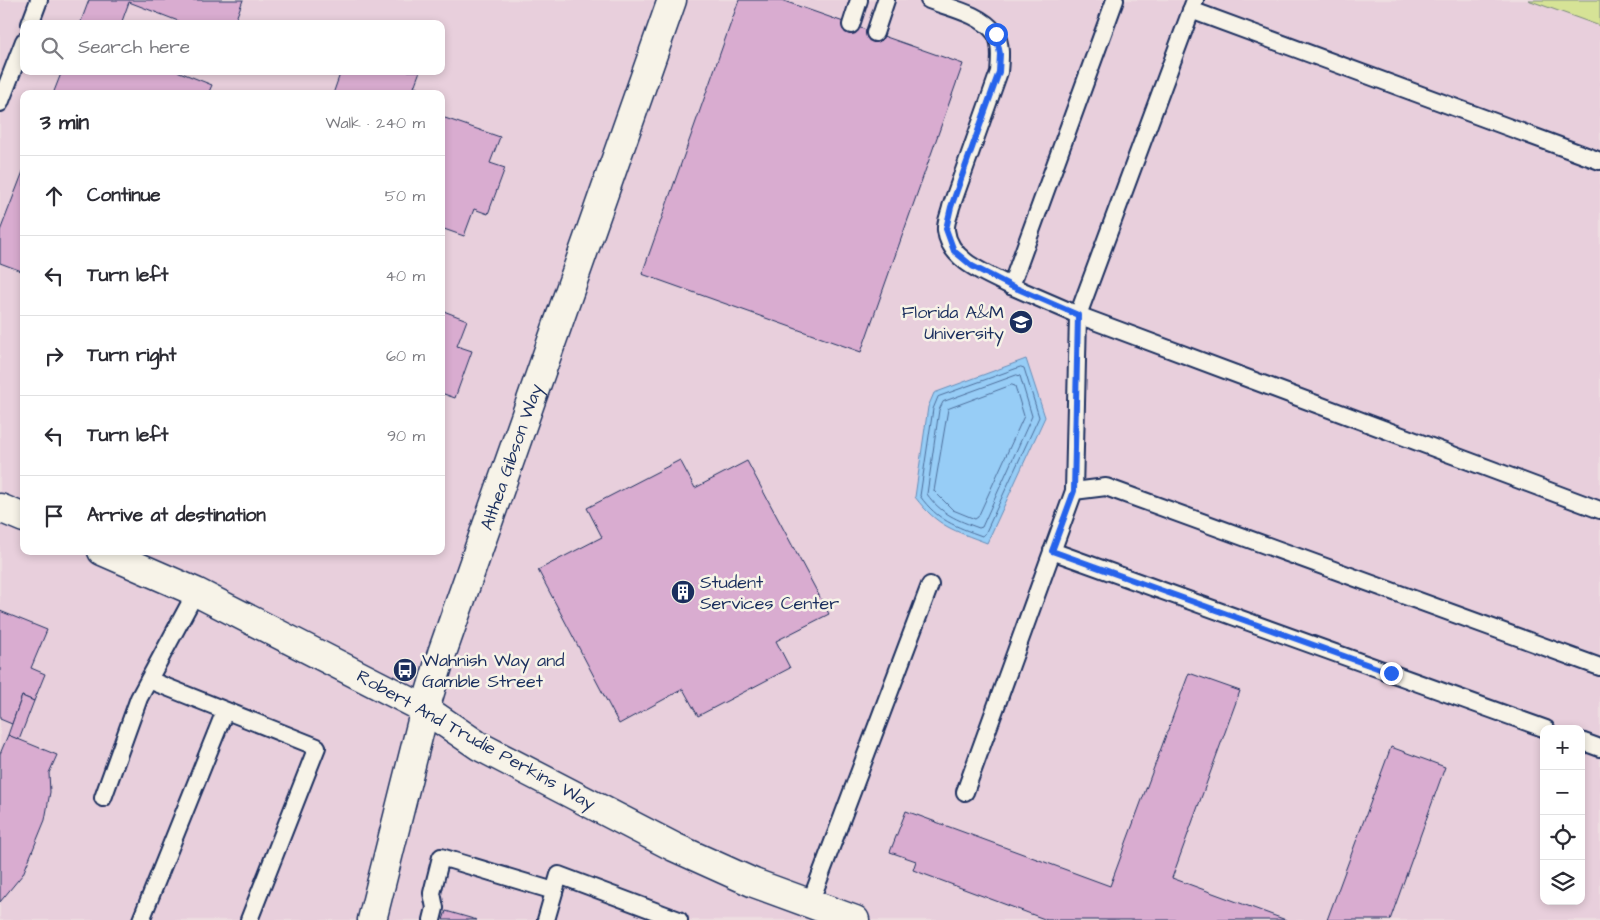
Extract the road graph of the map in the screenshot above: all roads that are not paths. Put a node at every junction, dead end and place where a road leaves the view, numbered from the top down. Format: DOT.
graph roads {
  1 [pos="39,0"];
  2 [pos="672,0"];
  3 [pos="859,0"];
  4 [pos="886,0"];
  5 [pos="929,0"];
  6 [pos="1115,0"];
  7 [pos="1193,5"];
  8 [pos="32,20"];
  9 [pos="851,25"];
  10 [pos="874,33"];
  11 [pos="20,50"];
  12 [pos="0,103"];
  13 [pos="1600,162"];
  14 [pos="1011,286"];
  15 [pos="1078,315"];
  16 [pos="1074,491"];
  17 [pos="0,508"];
  18 [pos="1600,510"];
  19 [pos="20,516"];
  20 [pos="1052,551"];
  21 [pos="111,555"];
  22 [pos="930,585"];
  23 [pos="196,592"];
  24 [pos="1600,667"];
  25 [pos="149,680"];
  26 [pos="425,709"];
  27 [pos="225,711"];
  28 [pos="1540,727"];
  29 [pos="1585,742"];
  30 [pos="1600,748"];
  31 [pos="965,792"];
  32 [pos="103,798"];
  33 [pos="554,891"];
  34 [pos="810,903"];
  35 [pos="141,920"];
  36 [pos="249,920"];
  37 [pos="372,920"];
  38 [pos="432,920"];
  39 [pos="546,920"];
  40 [pos="679,920"];
  41 [pos="855,920"];
  1 -- 8 [label="lane"];
  2 -- 26 [label="street, Althea Gibson Way"];
  3 -- 9 [label="lane"];
  4 -- 10 [label="lane"];
  5 -- 14 [label="lane"];
  6 -- 14 [label="lane"];
  7 -- 13 [label="lane"];
  7 -- 15 [label="lane"];
  11 -- 12 [label="lane"];
  14 -- 15 [label="lane"];
  15 -- 16 [label="lane"];
  15 -- 18 [label="lane"];
  16 -- 20 [label="lane"];
  16 -- 24 [label="lane"];
  17 -- 19 [label="street"];
  20 -- 28 [label="lane"];
  20 -- 31 [label="lane"];
  21 -- 23 [label="street, Robert And Trudie Perkins Way"];
  22 -- 34 [label="lane"];
  23 -- 25 [label="lane"];
  23 -- 26 [label="street, Robert And Trudie Perkins Way"];
  25 -- 27 [label="lane"];
  25 -- 32 [label="lane"];
  26 -- 34 [label="street, Robert And Trudie Perkins Way"];
  26 -- 37 [label="street, Althea Gibson Way"];
  27 -- 35 [label="lane"];
  27 -- 36 [label="lane"];
  29 -- 30 [label="lane"];
  33 -- 38 [label="lane"];
  33 -- 39 [label="lane"];
  33 -- 40 [label="lane"];
  34 -- 41 [label="street, Robert And Trudie Perkins Way"];
}
